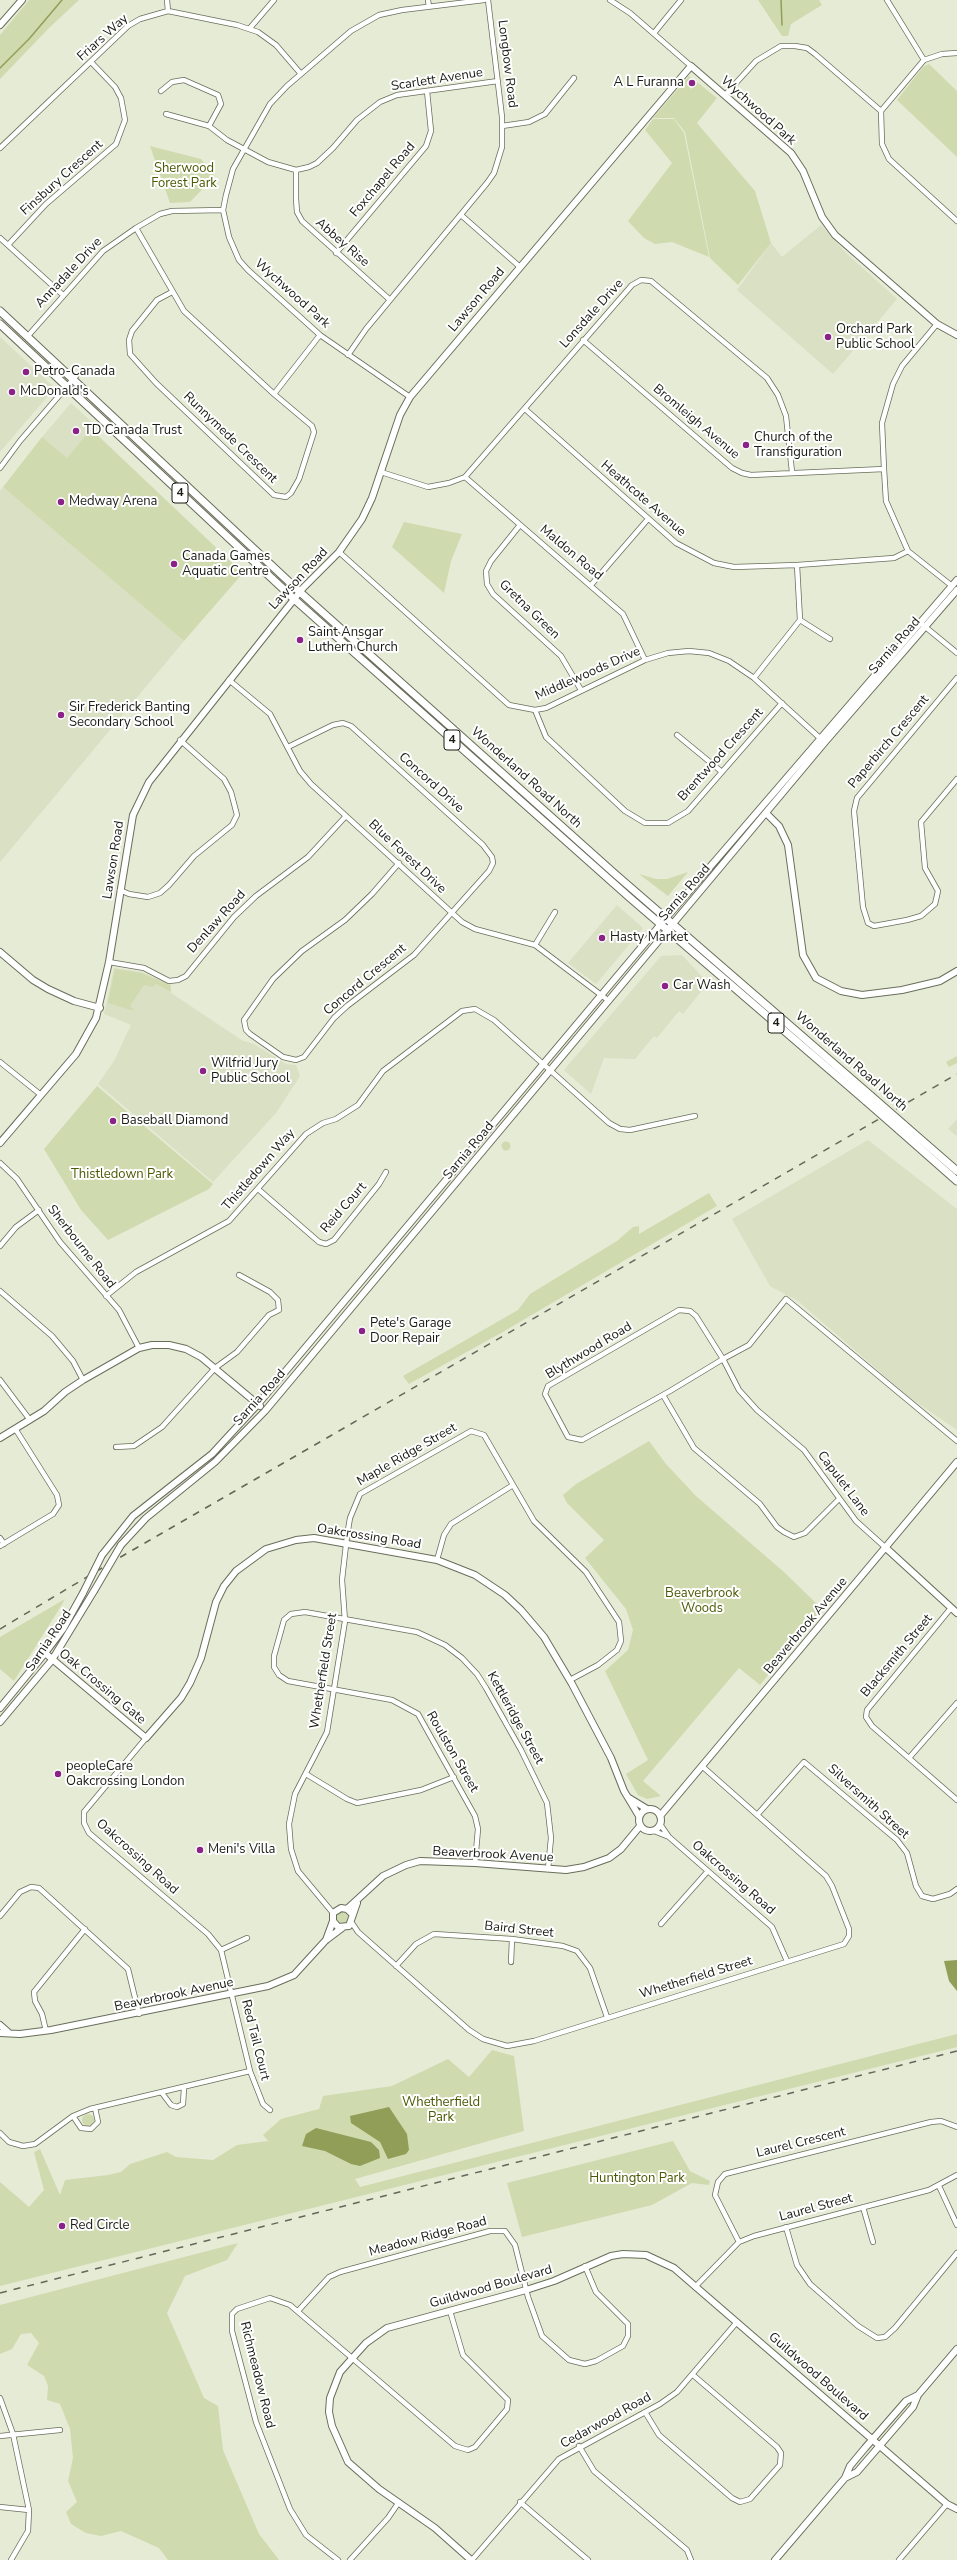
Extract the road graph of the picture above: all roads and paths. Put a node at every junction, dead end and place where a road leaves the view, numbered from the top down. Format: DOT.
graph roads {
  1 [pos="22,0"];
  2 [pos="167,0"];
  3 [pos="274,0"];
  4 [pos="428,0"];
  5 [pos="484,0"];
  6 [pos="488,0"];
  7 [pos="610,0"];
  8 [pos="681,0"];
  9 [pos="887,0"];
  10 [pos="429,7"];
  11 [pos="168,11"];
  12 [pos="0,25"];
  13 [pos="250,28"];
  14 [pos="654,33"];
  15 [pos="957,53"];
  16 [pos="924,60"];
  17 [pos="91,62"];
  18 [pos="691,66"];
  19 [pos="301,74"];
  20 [pos="574,78"];
  21 [pos="498,81"];
  22 [pos="161,91"];
  23 [pos="427,91"];
  24 [pos="725,95"];
  25 [pos="881,111"];
  26 [pos="166,114"];
  27 [pos="209,126"];
  28 [pos="502,126"];
  29 [pos="0,148"];
  30 [pos="244,148"];
  31 [pos="296,170"];
  32 [pos="223,210"];
  33 [pos="461,215"];
  34 [pos="957,221"];
  35 [pos="136,228"];
  36 [pos="0,238"];
  37 [pos="8,245"];
  38 [pos="336,253"];
  39 [pos="520,267"];
  40 [pos="172,292"];
  41 [pos="63,295"];
  42 [pos="390,298"];
  43 [pos="0,311"];
  44 [pos="0,324"];
  45 [pos="937,324"];
  46 [pos="320,335"];
  47 [pos="957,335"];
  48 [pos="27,336"];
  49 [pos="583,340"];
  50 [pos="348,355"];
  51 [pos="75,378"];
  52 [pos="66,386"];
  53 [pos="274,394"];
  54 [pos="410,397"];
  55 [pos="525,409"];
  56 [pos="0,468"];
  57 [pos="884,469"];
  58 [pos="381,472"];
  59 [pos="792,472"];
  60 [pos="465,477"];
  61 [pos="648,519"];
  62 [pos="520,525"];
  63 [pos="908,551"];
  64 [pos="339,552"];
  65 [pos="797,566"];
  66 [pos="957,580"];
  67 [pos="591,585"];
  68 [pos="955,588"];
  69 [pos="301,593"];
  70 [pos="294,599"];
  71 [pos="800,620"];
  72 [pos="923,625"];
  73 [pos="830,639"];
  74 [pos="957,653"];
  75 [pos="645,660"];
  76 [pos="754,678"];
  77 [pos="957,678"];
  78 [pos="229,680"];
  79 [pos="581,690"];
  80 [pos="782,703"];
  81 [pos="535,710"];
  82 [pos="677,735"];
  83 [pos="180,740"];
  84 [pos="823,741"];
  85 [pos="288,747"];
  86 [pos="722,772"];
  87 [pos="957,779"];
  88 [pos="767,814"];
  89 [pos="346,816"];
  90 [pos="399,863"];
  91 [pos="120,890"];
  92 [pos="555,912"];
  93 [pos="451,913"];
  94 [pos="666,918"];
  95 [pos="661,924"];
  96 [pos="673,924"];
  97 [pos="667,930"];
  98 [pos="535,945"];
  99 [pos="0,952"];
  100 [pos="109,962"];
  101 [pos="957,971"];
  102 [pos="601,996"];
  103 [pos="609,1001"];
  104 [pos="100,1008"];
  105 [pos="0,1062"];
  106 [pos="544,1064"];
  107 [pos="551,1071"];
  108 [pos="41,1095"];
  109 [pos="869,1099"];
  110 [pos="695,1116"];
  111 [pos="900,1127"];
  112 [pos="0,1143"];
  113 [pos="0,1163"];
  114 [pos="957,1171"];
  115 [pos="386,1172"];
  116 [pos="957,1181"];
  117 [pos="258,1189"];
  118 [pos="38,1210"];
  119 [pos="0,1246"];
  120 [pos="239,1275"];
  121 [pos="0,1291"];
  122 [pos="106,1296"];
  123 [pos="139,1348"];
  124 [pos="722,1359"];
  125 [pos="215,1368"];
  126 [pos="0,1380"];
  127 [pos="84,1380"];
  128 [pos="663,1395"];
  129 [pos="258,1404"];
  130 [pos="265,1411"];
  131 [pos="30,1420"];
  132 [pos="16,1430"];
  133 [pos="0,1438"];
  134 [pos="957,1441"];
  135 [pos="116,1447"];
  136 [pos="957,1462"];
  137 [pos="513,1485"];
  138 [pos="839,1499"];
  139 [pos="0,1538"];
  140 [pos="346,1542"];
  141 [pos="2,1545"];
  142 [pos="886,1548"];
  143 [pos="437,1560"];
  144 [pos="952,1608"];
  145 [pos="957,1613"];
  146 [pos="345,1621"];
  147 [pos="45,1653"];
  148 [pos="52,1660"];
  149 [pos="570,1680"];
  150 [pos="334,1690"];
  151 [pos="957,1703"];
  152 [pos="0,1708"];
  153 [pos="0,1722"];
  154 [pos="146,1738"];
  155 [pos="909,1758"];
  156 [pos="703,1767"];
  157 [pos="306,1774"];
  158 [pos="454,1777"];
  159 [pos="628,1797"];
  160 [pos="957,1800"];
  161 [pos="670,1802"];
  162 [pos="650,1809"];
  163 [pos="757,1815"];
  164 [pos="639,1816"];
  165 [pos="660,1816"];
  166 [pos="660,1824"];
  167 [pos="642,1828"];
  168 [pos="654,1830"];
  169 [pos="669,1837"];
  170 [pos="475,1863"];
  171 [pos="548,1869"];
  172 [pos="708,1871"];
  173 [pos="957,1889"];
  174 [pos="358,1902"];
  175 [pos="328,1904"];
  176 [pos="344,1909"];
  177 [pos="333,1914"];
  178 [pos="352,1914"];
  179 [pos="0,1916"];
  180 [pos="332,1921"];
  181 [pos="352,1923"];
  182 [pos="661,1924"];
  183 [pos="344,1928"];
  184 [pos="85,1929"];
  185 [pos="358,1932"];
  186 [pos="247,1938"];
  187 [pos="512,1939"];
  188 [pos="326,1940"];
  189 [pos="221,1950"];
  190 [pos="787,1961"];
  191 [pos="511,1962"];
  192 [pos="396,1966"];
  193 [pos="232,1994"];
  194 [pos="139,2014"];
  195 [pos="607,2017"];
  196 [pos="0,2025"];
  197 [pos="46,2031"];
  198 [pos="9,2032"];
  199 [pos="0,2033"];
  200 [pos="250,2071"];
  201 [pos="184,2088"];
  202 [pos="162,2093"];
  203 [pos="95,2108"];
  204 [pos="270,2110"];
  205 [pos="73,2116"];
  206 [pos="957,2127"];
  207 [pos="0,2133"];
  208 [pos="957,2175"];
  209 [pos="939,2186"];
  210 [pos="862,2207"];
  211 [pos="957,2226"];
  212 [pos="786,2227"];
  213 [pos="739,2242"];
  214 [pos="873,2242"];
  215 [pos="957,2253"];
  216 [pos="585,2266"];
  217 [pos="696,2288"];
  218 [pos="526,2290"];
  219 [pos="298,2311"];
  220 [pos="450,2311"];
  221 [pos="737,2322"];
  222 [pos="957,2349"];
  223 [pos="352,2357"];
  224 [pos="693,2375"];
  225 [pos="918,2395"];
  226 [pos="0,2398"];
  227 [pos="645,2412"];
  228 [pos="60,2430"];
  229 [pos="13,2434"];
  230 [pos="0,2436"];
  231 [pos="873,2439"];
  232 [pos="880,2445"];
  233 [pos="579,2446"];
  234 [pos="845,2478"];
  235 [pos="398,2502"];
  236 [pos="520,2502"];
  237 [pos="947,2504"];
  238 [pos="0,2507"];
  239 [pos="957,2509"];
  240 [pos="29,2510"];
  241 [pos="11,2560"];
  242 [pos="338,2560"];
  243 [pos="350,2560"];
  244 [pos="472,2560"];
  245 [pos="588,2560"];
  246 [pos="691,2560"];
  247 [pos="775,2560"];
  248 [pos="900,2560"];
  1 -- 12 [label="street"];
  2 -- 11 [label="street"];
  3 -- 13 [label="street"];
  4 -- 10 [label="street"];
  5 -- 10 [label="street, Wychwood Park"];
  6 -- 21 [label="street, Longbow Road"];
  7 -- 14 [label="street, Wychwood Park"];
  8 -- 14 [label="street"];
  9 -- 16 [label="street"];
  10 -- 19 [label="street, Wychwood Park"];
  11 -- 13 [label="street, Friars Way"];
  11 -- 17 [label="street, Friars Way"];
  13 -- 19 [label="street, Friars Way"];
  14 -- 18 [label="street, Wychwood Park"];
  15 -- 16 [label="street"];
  16 -- 25 [label="street"];
  17 -- 29 [label="street, Friars Way"];
  17 -- 37 [label="street, Finsbury Crescent"];
  18 -- 24 [label="street, Wychwood Park"];
  18 -- 39 [label="street, Lawson Road"];
  19 -- 30 [label="street, Wychwood Park"];
  20 -- 28 [label="street"];
  21 -- 23 [label="street, Scarlett Avenue"];
  21 -- 28 [label="street, Longbow Road"];
  22 -- 27 [label="street"];
  23 -- 31 [label="street, Scarlett Avenue"];
  23 -- 38 [label="street, Foxchapel Road"];
  24 -- 25 [label="street"];
  24 -- 45 [label="street, Wychwood Park"];
  25 -- 34 [label="street"];
  26 -- 27 [label="street"];
  27 -- 30 [label="street"];
  28 -- 33 [label="street, Longbow Road"];
  30 -- 31 [label="street"];
  30 -- 32 [label="street, Wychwood Park"];
  31 -- 38 [label="street, Abbey Rise"];
  32 -- 35 [label="street, Annadale Drive"];
  32 -- 46 [label="street, Wychwood Park"];
  33 -- 39 [label="street"];
  33 -- 42 [label="street, Longbow Road"];
  35 -- 40 [label="street, Runnymede Crescent"];
  35 -- 41 [label="street, Annadale Drive"];
  36 -- 37 [label="street"];
  37 -- 41 [label="street"];
  38 -- 42 [label="street, Abbey Rise"];
  39 -- 54 [label="street, Lawson Road"];
  40 -- 53 [label="street, Runnymede Crescent"];
  40 -- 53 [label="street, Runnymede Crescent"];
  41 -- 48 [label="street, Annadale Drive"];
  42 -- 50 [label="street, Longbow Road"];
  43 -- 48 [label="main road, Wonderland Road North / 4"];
  44 -- 52 [label="main road, Wonderland Road North / 4"];
  45 -- 47 [label="street, Wychwood Park"];
  45 -- 57 [label="street"];
  46 -- 50 [label="street, Wychwood Park"];
  46 -- 53 [label="street"];
  48 -- 51 [label="main road, Wonderland Road North / 4"];
  49 -- 55 [label="street, Lonsdale Drive"];
  49 -- 59 [label="street, Bromleigh Avenue"];
  49 -- 59 [label="street, Lonsdale Drive"];
  50 -- 54 [label="street, Wychwood Park"];
  51 -- 52 [label="street"];
  51 -- 69 [label="main road, Wonderland Road North / 4"];
  52 -- 56 [label="street"];
  52 -- 70 [label="main road, Wonderland Road North / 4"];
  54 -- 58 [label="street, Lawson Road"];
  55 -- 60 [label="street, Lonsdale Drive"];
  55 -- 61 [label="street, Heathcote Avenue"];
  57 -- 59 [label="street, Bromleigh Avenue"];
  57 -- 63 [label="street"];
  58 -- 60 [label="street, Lonsdale Drive"];
  58 -- 64 [label="street, Lawson Road"];
  60 -- 62 [label="street, Maldon Road"];
  61 -- 65 [label="street, Heathcote Avenue"];
  61 -- 67 [label="street"];
  62 -- 67 [label="street, Maldon Road"];
  62 -- 79 [label="street, Gretna Green"];
  63 -- 65 [label="street, Heathcote Avenue"];
  63 -- 68 [label="street"];
  64 -- 69 [label="street, Lawson Road"];
  64 -- 81 [label="street, Middlewoods Drive"];
  65 -- 71 [label="street"];
  66 -- 68 [label="street, Sarnia Road"];
  67 -- 75 [label="street, Maldon Road"];
  68 -- 72 [label="street, Sarnia Road"];
  69 -- 70 [label="street, Lawson Road"];
  69 -- 94 [label="main road, Wonderland Road North / 4"];
  70 -- 78 [label="street, Lawson Road"];
  70 -- 95 [label="main road, Wonderland Road North / 4"];
  71 -- 73 [label="street"];
  71 -- 76 [label="street"];
  72 -- 74 [label="street"];
  72 -- 84 [label="street, Sarnia Road"];
  75 -- 76 [label="street, Middlewoods Drive"];
  75 -- 79 [label="street, Middlewoods Drive"];
  76 -- 80 [label="street, Middlewoods Drive"];
  77 -- 87 [label="street, Paperbirch Crescent"];
  78 -- 83 [label="street, Lawson Road"];
  78 -- 85 [label="street, Blue Forest Drive"];
  79 -- 81 [label="street, Middlewoods Drive"];
  80 -- 84 [label="street, Middlewoods Drive"];
  80 -- 86 [label="street, Brentwood Crescent"];
  81 -- 86 [label="street, Brentwood Crescent"];
  82 -- 86 [label="street"];
  83 -- 91 [label="street, Lawson Road"];
  83 -- 91 [label="street"];
  84 -- 88 [label="street, Sarnia Road"];
  84 -- 94 [label="street, Sarnia Road"];
  85 -- 89 [label="street, Blue Forest Drive"];
  85 -- 93 [label="street, Concord Drive"];
  88 -- 96 [label="street, Sarnia Road"];
  88 -- 101 [label="street"];
  89 -- 90 [label="street, Blue Forest Drive"];
  89 -- 100 [label="street, Denlaw Road"];
  90 -- 93 [label="street, Blue Forest Drive"];
  90 -- 93 [label="street, Concord Crescent"];
  91 -- 100 [label="street, Lawson Road"];
  92 -- 98 [label="street"];
  93 -- 98 [label="street, Blue Forest Drive"];
  94 -- 95 [label="street, Sarnia Road"];
  94 -- 96 [label="main road, Wonderland Road North / 4"];
  95 -- 97 [label="main road, Wonderland Road North / 4"];
  95 -- 102 [label="street, Sarnia Road"];
  96 -- 97 [label="street, Sarnia Road"];
  96 -- 109 [label="main road, Wonderland Road North / 4"];
  97 -- 103 [label="street, Sarnia Road"];
  97 -- 109 [label="main road, Wonderland Road North / 4"];
  98 -- 102 [label="street, Blue Forest Drive"];
  99 -- 104 [label="street"];
  100 -- 104 [label="street, Lawson Road"];
  102 -- 103 [label="street, Blue Forest Drive"];
  102 -- 106 [label="street, Sarnia Road"];
  103 -- 107 [label="street, Sarnia Road"];
  104 -- 108 [label="street, Lawson Road"];
  105 -- 108 [label="street"];
  106 -- 107 [label="street, Thistledown Way"];
  106 -- 117 [label="street, Thistledown Way"];
  106 -- 129 [label="street, Sarnia Road"];
  107 -- 110 [label="street, Thistledown Way"];
  107 -- 130 [label="street, Sarnia Road"];
  108 -- 112 [label="street, Lawson Road"];
  109 -- 111 [label="main road, Wonderland Road North / 4, bridge"];
  111 -- 114 [label="main road, Wonderland Road North / 4"];
  111 -- 116 [label="main road, Wonderland Road North / 4"];
  113 -- 118 [label="street, Sherbourne Road"];
  115 -- 117 [label="street, Reid Court"];
  117 -- 122 [label="street, Thistledown Way"];
  118 -- 119 [label="street"];
  118 -- 122 [label="street, Sherbourne Road"];
  120 -- 125 [label="street"];
  121 -- 127 [label="street"];
  122 -- 123 [label="street, Sherbourne Road"];
  123 -- 125 [label="street"];
  123 -- 127 [label="street"];
  124 -- 128 [label="street, Blythwood Road"];
  124 -- 128 [label="street, Blythwood Road"];
  124 -- 134 [label="street, Blythwood Road"];
  124 -- 138 [label="street, Capulet Lane"];
  125 -- 129 [label="street"];
  125 -- 135 [label="street"];
  126 -- 131 [label="street"];
  127 -- 131 [label="street"];
  128 -- 138 [label="street"];
  129 -- 130 [label="street"];
  129 -- 147 [label="street, Sarnia Road, bridge"];
  130 -- 148 [label="street, Sarnia Road, bridge"];
  131 -- 132 [label="street"];
  132 -- 133 [label="street"];
  132 -- 141 [label="street"];
  136 -- 142 [label="street, Beaverbrook Avenue"];
  137 -- 140 [label="street, Maple Ridge Street"];
  137 -- 143 [label="street"];
  137 -- 149 [label="street, Maple Ridge Street"];
  138 -- 142 [label="street, Capulet Lane"];
  139 -- 141 [label="street"];
  140 -- 143 [label="street, Oakcrossing Road"];
  140 -- 146 [label="street, Whetherfield Street"];
  140 -- 154 [label="street, Oakcrossing Road"];
  142 -- 144 [label="street, Capulet Lane"];
  142 -- 156 [label="street, Beaverbrook Avenue"];
  143 -- 149 [label="street, Oakcrossing Road"];
  144 -- 145 [label="street, Capulet Lane"];
  144 -- 155 [label="street, Blacksmith Street"];
  146 -- 150 [label="street, Whetherfield Street"];
  146 -- 150 [label="street, Kettleridge Street"];
  146 -- 171 [label="street, Kettleridge Street"];
  147 -- 148 [label="street, Oak Crossing Gate"];
  147 -- 152 [label="street, Sarnia Road"];
  148 -- 153 [label="street, Sarnia Road"];
  148 -- 154 [label="street, Oak Crossing Gate"];
  149 -- 159 [label="street, Oakcrossing Road"];
  150 -- 157 [label="street, Whetherfield Street"];
  150 -- 158 [label="street, Roulston Street"];
  151 -- 155 [label="street"];
  154 -- 189 [label="street, Oakcrossing Road"];
  155 -- 160 [label="street, Blacksmith Street"];
  156 -- 161 [label="street, Beaverbrook Avenue"];
  156 -- 163 [label="street, Whetherfield Street"];
  157 -- 158 [label="street"];
  157 -- 175 [label="street, Whetherfield Street"];
  158 -- 170 [label="street, Roulston Street"];
  159 -- 162 [label="street"];
  159 -- 164 [label="street, Oakcrossing Road"];
  161 -- 162 [label="street, Beaverbrook Avenue"];
  161 -- 165 [label="street, Beaverbrook Avenue"];
  162 -- 164 [label="street"];
  162 -- 165 [label="street"];
  163 -- 173 [label="street, Silversmith Street"];
  163 -- 190 [label="street, Whetherfield Street"];
  164 -- 167 [label="street"];
  165 -- 166 [label="street"];
  166 -- 168 [label="street"];
  166 -- 169 [label="street, Oakcrossing Road"];
  167 -- 168 [label="street"];
  167 -- 171 [label="street, Beaverbrook Avenue"];
  168 -- 169 [label="street, Oakcrossing Road"];
  169 -- 172 [label="street, Oakcrossing Road"];
  170 -- 171 [label="street, Beaverbrook Avenue"];
  170 -- 174 [label="street, Beaverbrook Avenue"];
  172 -- 182 [label="street"];
  172 -- 190 [label="street, Oakcrossing Road"];
  174 -- 176 [label="street, Beaverbrook Avenue"];
  174 -- 178 [label="street, Beaverbrook Avenue"];
  175 -- 176 [label="street"];
  175 -- 177 [label="street, Whetherfield Street"];
  176 -- 177 [label="street"];
  176 -- 178 [label="street"];
  177 -- 180 [label="street"];
  178 -- 181 [label="street"];
  179 -- 184 [label="street"];
  180 -- 183 [label="street"];
  180 -- 188 [label="street, Beaverbrook Avenue"];
  181 -- 183 [label="street"];
  181 -- 185 [label="street, Whetherfield Street"];
  183 -- 185 [label="street, Whetherfield Street"];
  183 -- 188 [label="street, Beaverbrook Avenue"];
  184 -- 194 [label="street"];
  184 -- 197 [label="street"];
  185 -- 192 [label="street, Whetherfield Street"];
  186 -- 189 [label="street"];
  187 -- 191 [label="street"];
  187 -- 192 [label="street, Baird Street"];
  187 -- 195 [label="street, Baird Street"];
  188 -- 193 [label="street, Beaverbrook Avenue"];
  189 -- 193 [label="street, Oakcrossing Road"];
  190 -- 195 [label="street, Whetherfield Street"];
  192 -- 195 [label="street, Whetherfield Street"];
  193 -- 194 [label="street, Beaverbrook Avenue"];
  193 -- 200 [label="street, Red Tail Court"];
  194 -- 197 [label="street, Beaverbrook Avenue"];
  196 -- 198 [label="street"];
  197 -- 198 [label="street, Beaverbrook Avenue"];
  198 -- 199 [label="street, Beaverbrook Avenue"];
  200 -- 201 [label="street"];
  200 -- 204 [label="street, Red Tail Court"];
  201 -- 202 [label="street"];
  201 -- 202 [label="street"];
  202 -- 203 [label="street"];
  203 -- 205 [label="street"];
  203 -- 205 [label="street"];
  205 -- 207 [label="street"];
  206 -- 213 [label="street, Laurel Crescent"];
  208 -- 209 [label="street, Laurel Street"];
  209 -- 210 [label="street, Laurel Street"];
  209 -- 211 [label="street"];
  210 -- 212 [label="street, Laurel Street"];
  210 -- 214 [label="street"];
  212 -- 213 [label="street, Laurel Street"];
  212 -- 215 [label="street"];
  213 -- 217 [label="street, Laurel Street"];
  216 -- 217 [label="street, Guildwood Boulevard"];
  216 -- 218 [label="street, Guildwood Boulevard"];
  216 -- 218 [label="street, Meadow Ridge Road"];
  217 -- 221 [label="street, Guildwood Boulevard"];
  218 -- 219 [label="street, Meadow Ridge Road"];
  218 -- 220 [label="street, Guildwood Boulevard"];
  219 -- 223 [label="street, Richmeadow Road"];
  219 -- 242 [label="street, Richmeadow Road"];
  220 -- 223 [label="street, Guildwood Boulevard"];
  220 -- 223 [label="street, Richmeadow Road"];
  221 -- 224 [label="street, Cedarwood Road"];
  221 -- 231 [label="street, Guildwood Boulevard"];
  222 -- 225 [label="street"];
  223 -- 235 [label="street, Guildwood Boulevard"];
  224 -- 227 [label="street, Cedarwood Road"];
  224 -- 227 [label="street"];
  225 -- 231 [label="street"];
  225 -- 232 [label="street"];
  226 -- 229 [label="street"];
  227 -- 233 [label="street, Cedarwood Road"];
  228 -- 229 [label="street"];
  229 -- 230 [label="street"];
  229 -- 240 [label="street"];
  231 -- 232 [label="street, Guildwood Boulevard"];
  231 -- 234 [label="street"];
  232 -- 234 [label="street"];
  232 -- 237 [label="street, Guildwood Boulevard"];
  233 -- 236 [label="street, Cedarwood Road"];
  233 -- 246 [label="street"];
  234 -- 247 [label="street"];
  235 -- 243 [label="street"];
  235 -- 244 [label="street, Guildwood Boulevard"];
  236 -- 244 [label="street, Cedarwood Road"];
  236 -- 245 [label="street"];
  237 -- 239 [label="street, Guildwood Boulevard"];
  237 -- 248 [label="street"];
  238 -- 240 [label="street"];
  240 -- 241 [label="street"];
}
